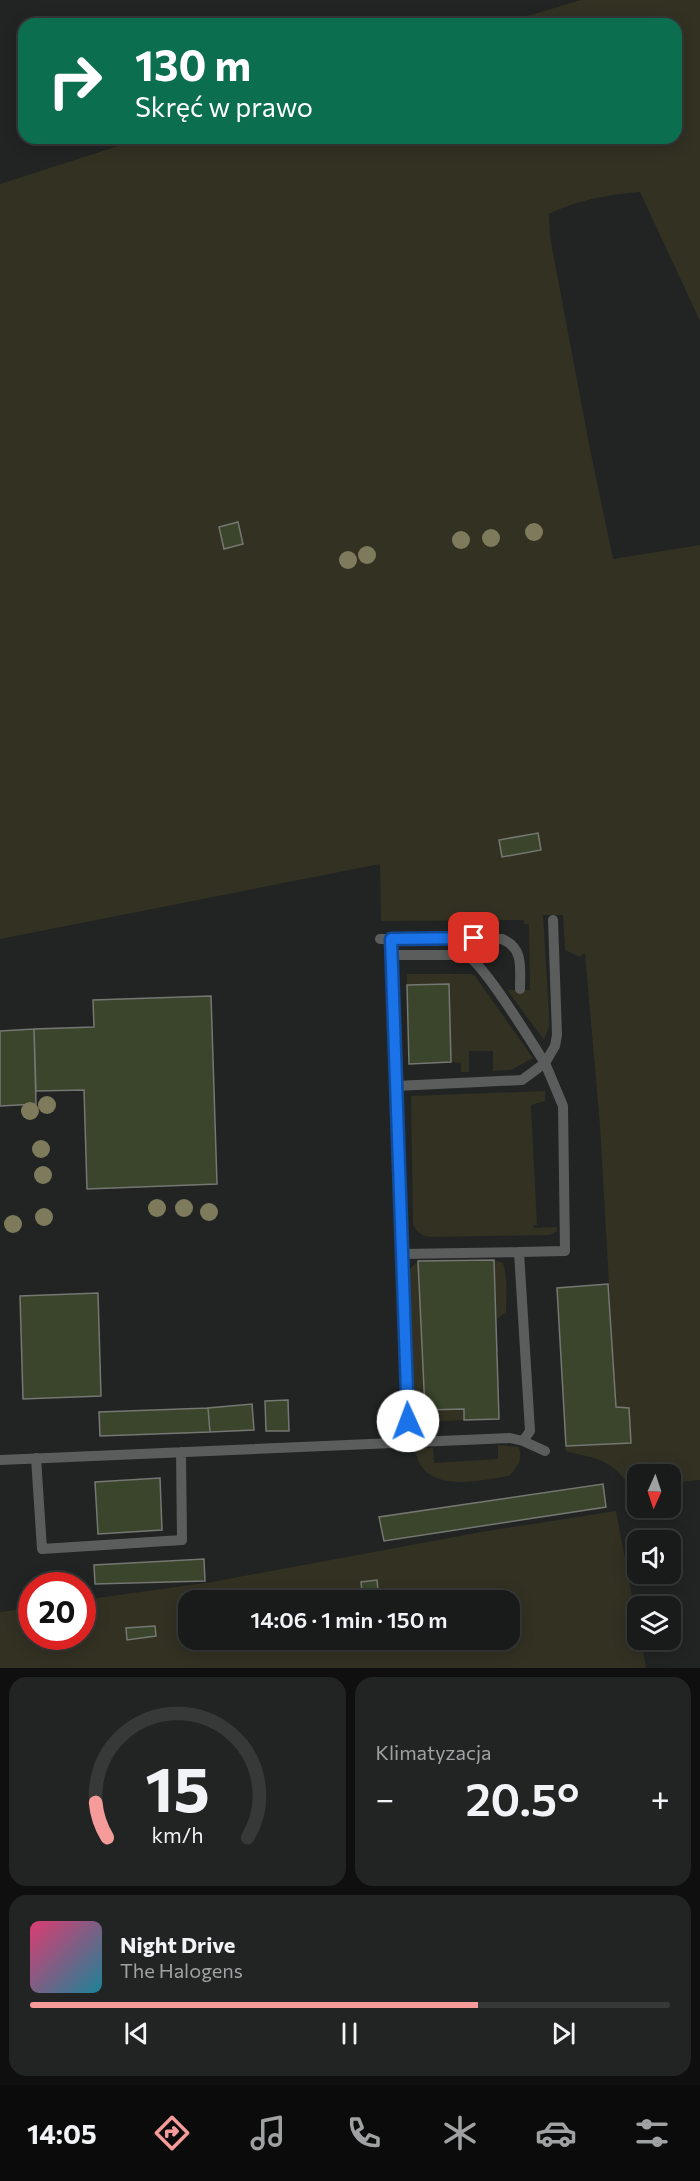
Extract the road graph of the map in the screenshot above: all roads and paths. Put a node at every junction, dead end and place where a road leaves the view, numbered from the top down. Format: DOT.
graph roads {
  1 [pos="553,920"];
  2 [pos="391,955"];
  3 [pos="520,989"];
  4 [pos="545,1063"];
  5 [pos="396,1086"];
  6 [pos="519,1252"];
  7 [pos="402,1254"];
  8 [pos="523,1441"];
  9 [pos="409,1442"];
  10 [pos="545,1451"];
  11 [pos="181,1452"];
  12 [pos="36,1458"];
  13 [pos="0,1460"];
  1 -- 4 [label="lane"];
  2 -- 3 [label="lane"];
  2 -- 4 [label="lane"];
  2 -- 5 [label="lane"];
  4 -- 5 [label="lane"];
  4 -- 6 [label="lane"];
  5 -- 7 [label="lane"];
  6 -- 7 [label="lane"];
  6 -- 8 [label="lane"];
  7 -- 9 [label="lane"];
  8 -- 9 [label="lane"];
  8 -- 10 [label="lane"];
  9 -- 11 [label="lane"];
  11 -- 12 [label="lane"];
  11 -- 12 [label="lane"];
  12 -- 13 [label="lane"];
}
